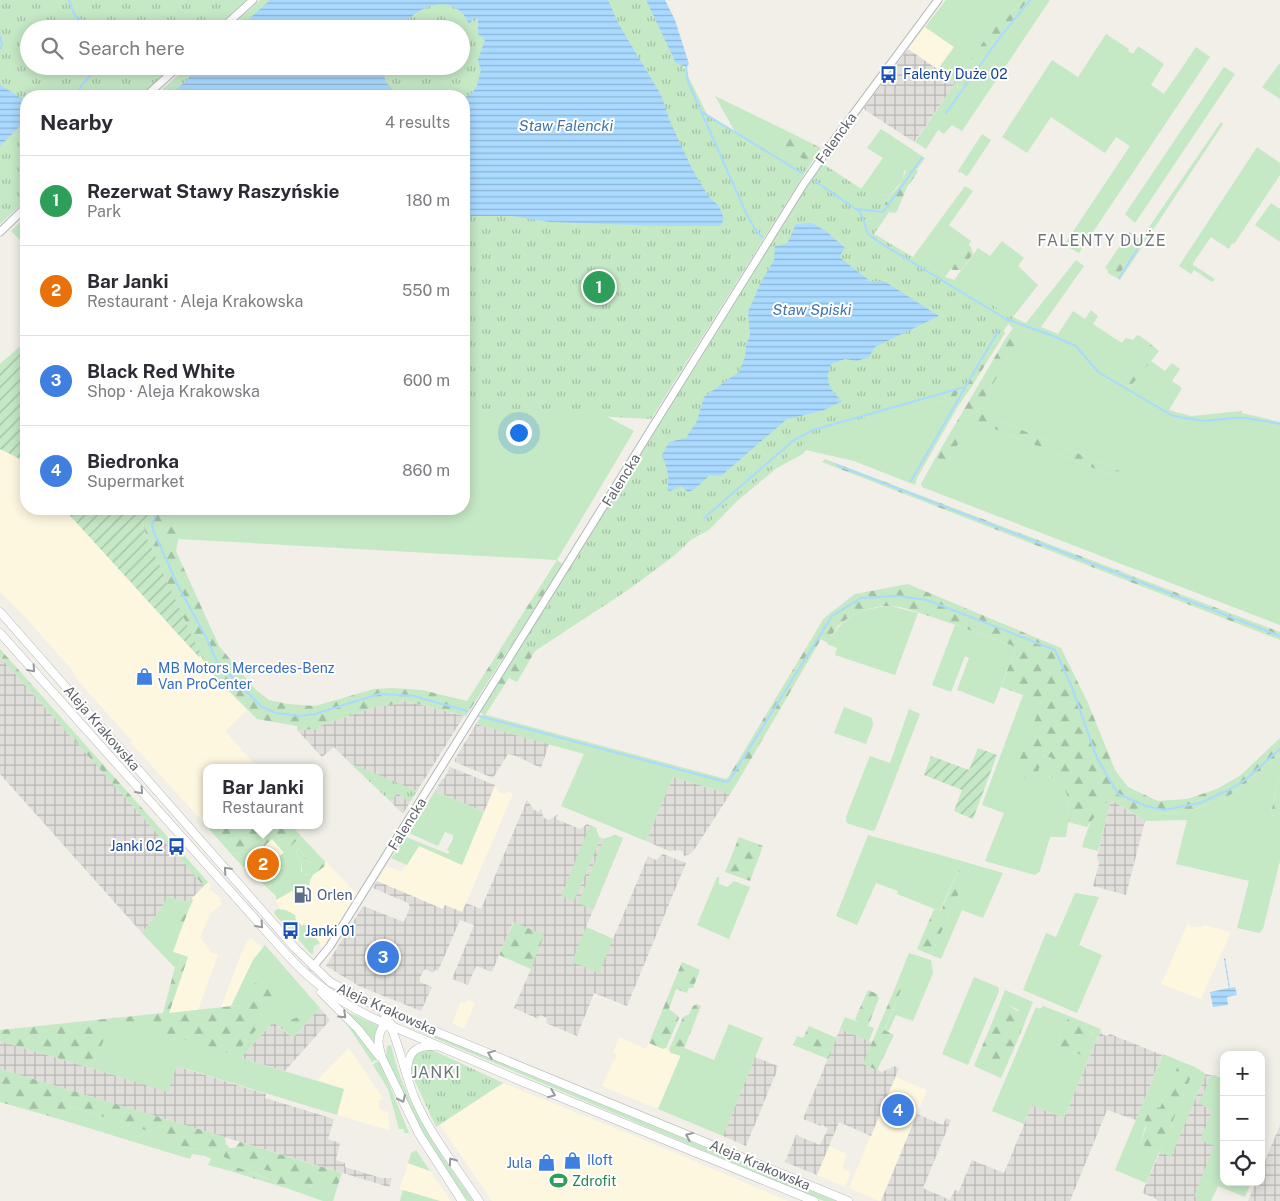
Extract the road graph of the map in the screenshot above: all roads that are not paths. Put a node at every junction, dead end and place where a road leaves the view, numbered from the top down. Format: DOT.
graph roads {
  1 [pos="253,0"];
  2 [pos="938,0"];
  3 [pos="231,20"];
  4 [pos="169,75"];
  5 [pos="153,90"];
  6 [pos="20,214"];
  7 [pos="0,232"];
  8 [pos="0,612"];
  9 [pos="0,633"];
  10 [pos="313,967"];
  11 [pos="310,979"];
  12 [pos="381,1009"];
  13 [pos="404,1018"];
  14 [pos="390,1025"];
  15 [pos="439,1046"];
  16 [pos="382,1058"];
  17 [pos="407,1078"];
  18 [pos="462,1201"];
  19 [pos="479,1201"];
  20 [pos="814,1201"];
  21 [pos="848,1201"];
  1 -- 3 [label="street"];
  2 -- 10 [label="street, Falencka"];
  4 -- 5 [label="street"];
  6 -- 7 [label="street"];
  10 -- 8 [label="main road, Aleja Krakowska, one-way"];
  9 -- 11 [label="main road, Aleja Krakowska, one-way"];
  10 -- 12 [label="main road, Aleja Krakowska"];
  11 -- 14 [label="main road, Aleja Krakowska"];
  11 -- 16 [label="main road, one-way"];
  12 -- 13 [label="main road, Aleja Krakowska"];
  12 -- 14 [label="main road"];
  13 -- 14 [label="main road"];
  21 -- 13 [label="main road, Aleja Krakowska, one-way"];
  14 -- 15 [label="main road, Aleja Krakowska"];
  14 -- 16 [label="main road"];
  14 -- 17 [label="main road"];
  15 -- 17 [label="main road"];
  15 -- 20 [label="main road, Aleja Krakowska, one-way"];
  16 -- 18 [label="main road, one-way"];
  19 -- 17 [label="main road, one-way"];
}
